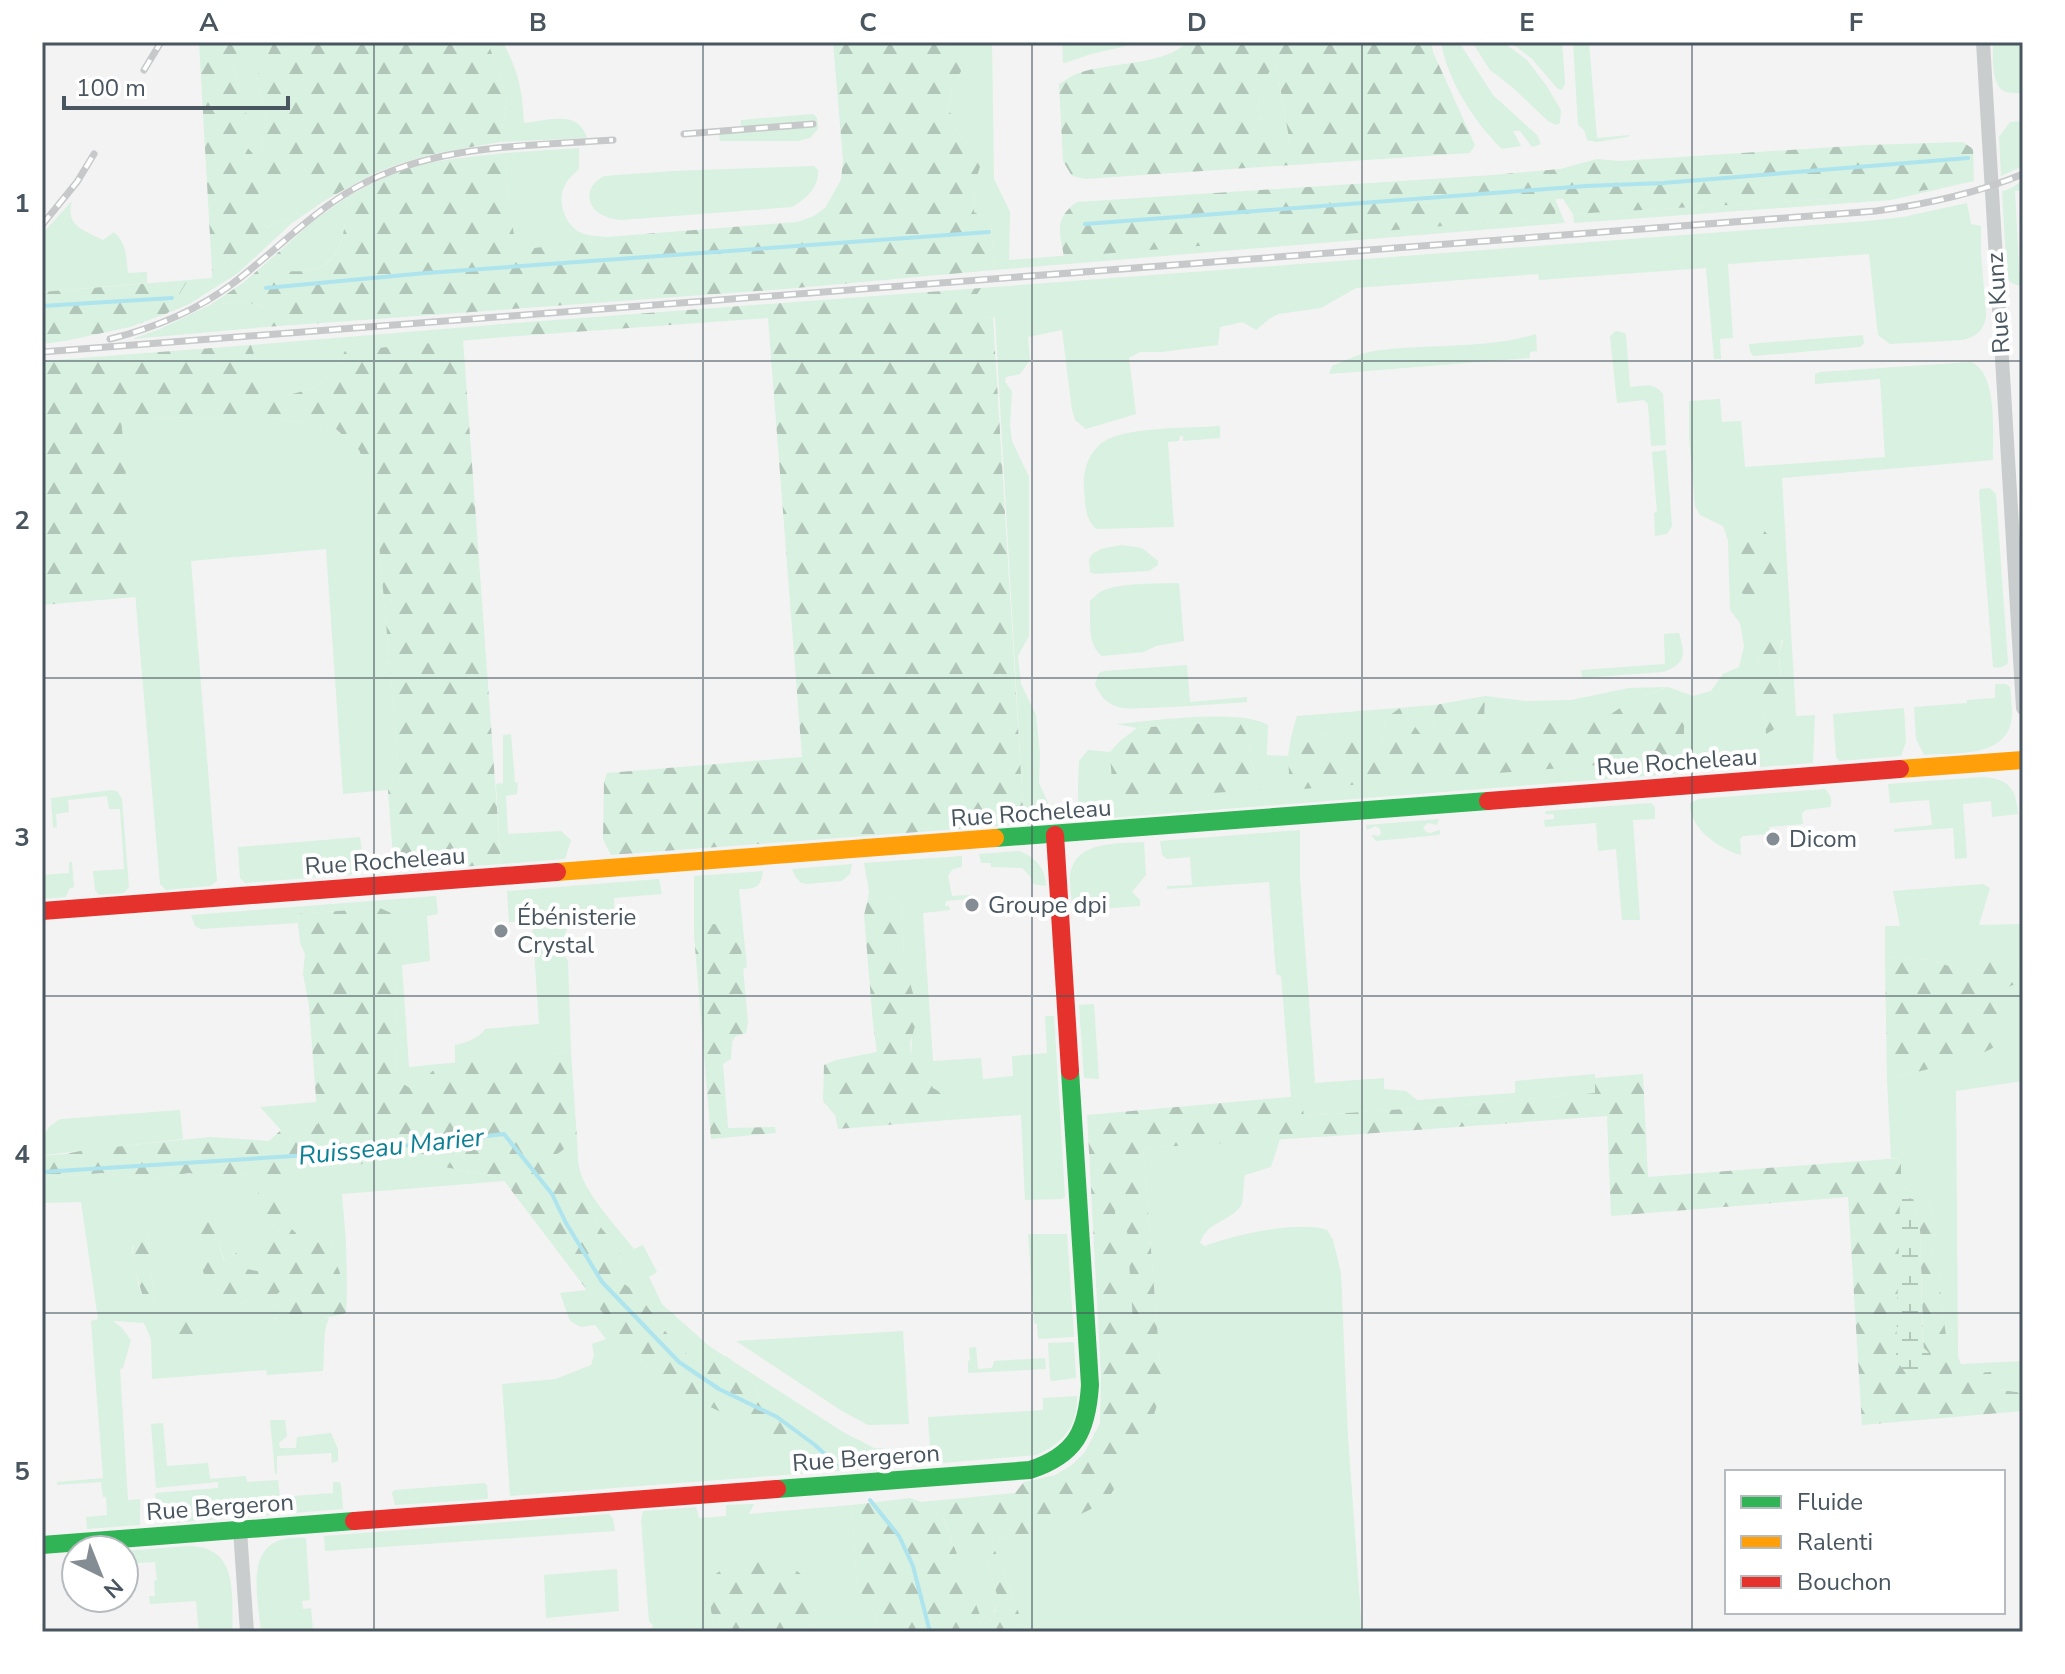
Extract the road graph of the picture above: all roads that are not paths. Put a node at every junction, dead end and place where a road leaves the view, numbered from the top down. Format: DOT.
graph roads {
  1 [pos="1983,42"];
  2 [pos="2023,708"];
  3 [pos="2023,760"];
  4 [pos="1055,835"];
  5 [pos="42,911"];
  6 [pos="240,1530"];
  7 [pos="42,1545"];
  8 [pos="247,1632"];
  1 -- 2 [label="street, Rue Kunz"];
  3 -- 4 [label="street, Rue Rocheleau"];
  4 -- 5 [label="street, Rue Rocheleau"];
  4 -- 6 [label="street, Rue Bergeron"];
  6 -- 7 [label="street, Rue Bergeron"];
  6 -- 8 [label="street"];
}
